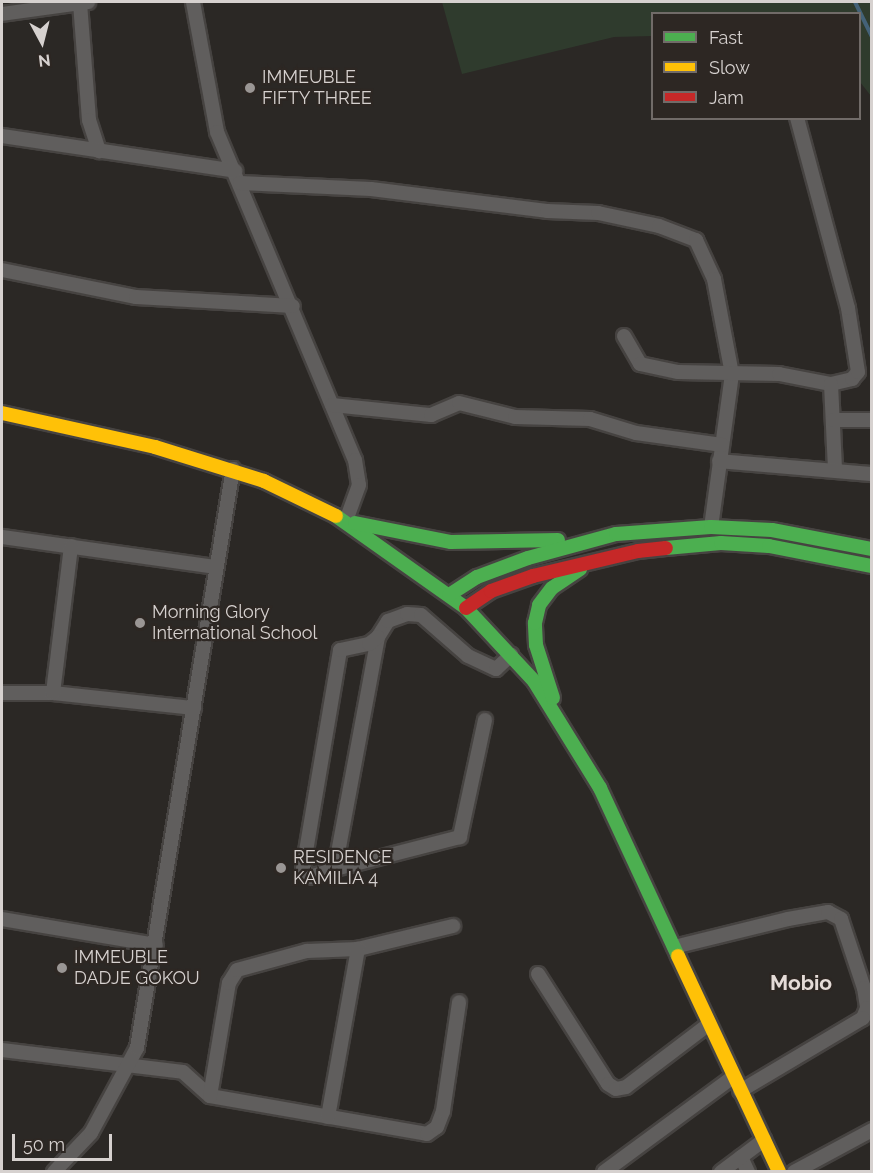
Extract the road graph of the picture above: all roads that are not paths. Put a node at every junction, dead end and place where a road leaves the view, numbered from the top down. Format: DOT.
graph roads {
  1 [pos="84,2"];
  2 [pos="193,2"];
  3 [pos="2,14"];
  4 [pos="798,120"];
  5 [pos="2,136"];
  6 [pos="99,151"];
  7 [pos="238,177"];
  8 [pos="2,270"];
  9 [pos="293,306"];
  10 [pos="624,336"];
  11 [pos="732,374"];
  12 [pos="831,384"];
  13 [pos="332,405"];
  14 [pos="2,413"];
  15 [pos="833,420"];
  16 [pos="872,420"];
  17 [pos="722,445"];
  18 [pos="719,461"];
  19 [pos="233,469"];
  20 [pos="835,469"];
  21 [pos="872,474"];
  22 [pos="346,521"];
  23 [pos="711,527"];
  24 [pos="2,537"];
  25 [pos="590,538"];
  26 [pos="71,546"];
  27 [pos="872,549"];
  28 [pos="594,559"];
  29 [pos="872,566"];
  30 [pos="215,567"];
  31 [pos="449,594"];
  32 [pos="466,608"];
  33 [pos="378,637"];
  34 [pos="511,655"];
  35 [pos="2,693"];
  36 [pos="53,693"];
  37 [pos="194,708"];
  38 [pos="560,717"];
  39 [pos="485,720"];
  40 [pos="335,869"];
  41 [pos="2,919"];
  42 [pos="453,926"];
  43 [pos="156,945"];
  44 [pos="674,947"];
  45 [pos="358,950"];
  46 [pos="538,974"];
  47 [pos="459,1002"];
  48 [pos="709,1024"];
  49 [pos="2,1050"];
  50 [pos="127,1068"];
  51 [pos="733,1077"];
  52 [pos="740,1091"];
  53 [pos="210,1096"];
  54 [pos="328,1116"];
  55 [pos="872,1130"];
  56 [pos="764,1140"];
  57 [pos="741,1157"];
  58 [pos="54,1172"];
  59 [pos="604,1172"];
  60 [pos="721,1172"];
  61 [pos="748,1172"];
  62 [pos="779,1172"];
  63 [pos="794,1172"];
  1 -- 3 [label="street"];
  1 -- 6 [label="street"];
  2 -- 7 [label="street"];
  4 -- 12 [label="street"];
  5 -- 6 [label="street"];
  6 -- 7 [label="street"];
  7 -- 9 [label="street"];
  7 -- 11 [label="street"];
  8 -- 9 [label="street"];
  9 -- 13 [label="street"];
  10 -- 11 [label="street"];
  11 -- 12 [label="street"];
  11 -- 17 [label="street"];
  12 -- 15 [label="street"];
  13 -- 17 [label="street"];
  13 -- 22 [label="street"];
  14 -- 19 [label="street"];
  15 -- 16 [label="street"];
  15 -- 20 [label="street"];
  17 -- 18 [label="street"];
  18 -- 20 [label="street"];
  18 -- 23 [label="street"];
  19 -- 22 [label="street"];
  19 -- 30 [label="street"];
  20 -- 21 [label="street"];
  22 -- 25 [label="street"];
  22 -- 31 [label="street"];
  23 -- 25 [label="street"];
  23 -- 27 [label="street"];
  24 -- 26 [label="street"];
  25 -- 31 [label="street"];
  26 -- 30 [label="street"];
  26 -- 36 [label="street"];
  28 -- 29 [label="street"];
  28 -- 32 [label="street"];
  28 -- 38 [label="street"];
  30 -- 37 [label="street"];
  31 -- 32 [label="street"];
  32 -- 34 [label="street"];
  33 -- 34 [label="street"];
  33 -- 40 [label="street"];
  33 -- 40 [label="street"];
  34 -- 38 [label="street"];
  35 -- 36 [label="street"];
  36 -- 37 [label="street"];
  37 -- 43 [label="street"];
  38 -- 44 [label="street"];
  39 -- 40 [label="street"];
  41 -- 43 [label="street"];
  42 -- 45 [label="street"];
  43 -- 50 [label="street"];
  44 -- 48 [label="street"];
  44 -- 52 [label="street"];
  45 -- 53 [label="street"];
  45 -- 54 [label="street"];
  46 -- 48 [label="street"];
  47 -- 54 [label="street"];
  48 -- 51 [label="street"];
  49 -- 50 [label="street"];
  50 -- 53 [label="street"];
  50 -- 58 [label="street"];
  51 -- 52 [label="street"];
  51 -- 59 [label="street"];
  52 -- 56 [label="street"];
  53 -- 54 [label="street"];
  55 -- 63 [label="street"];
  56 -- 57 [label="street"];
  56 -- 62 [label="street"];
  57 -- 60 [label="street"];
  57 -- 61 [label="street"];
}
